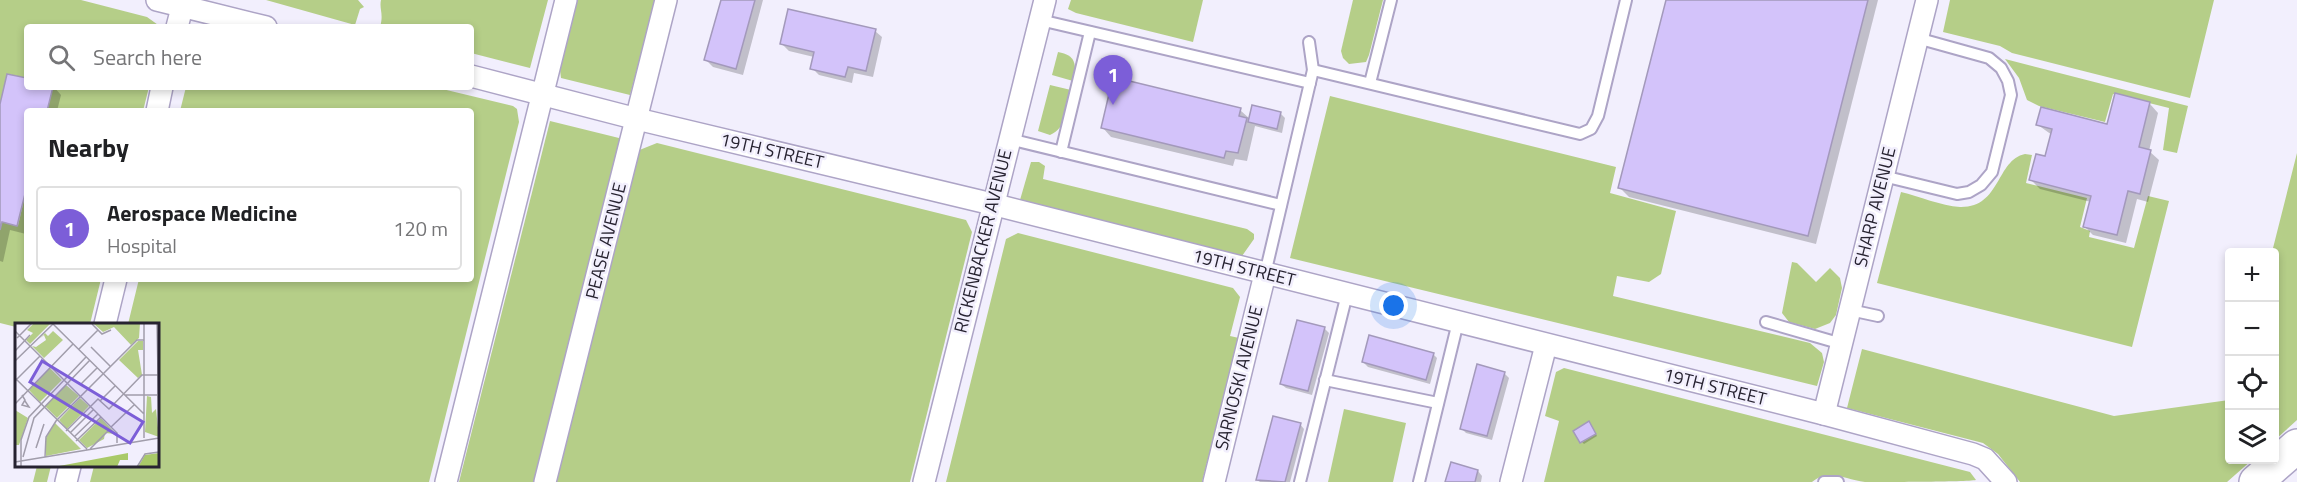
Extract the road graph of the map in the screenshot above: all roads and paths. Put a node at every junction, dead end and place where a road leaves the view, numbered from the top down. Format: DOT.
graph roads {
  1 [pos="157,0"];
  2 [pos="566,0"];
  3 [pos="666,0"];
  4 [pos="1391,0"];
  5 [pos="1626,0"];
  6 [pos="1926,0"];
  7 [pos="183,3"];
  8 [pos="1043,10"];
  9 [pos="178,24"];
  10 [pos="256,24"];
  11 [pos="1090,32"];
  12 [pos="1917,38"];
  13 [pos="1309,42"];
  14 [pos="1313,70"];
  15 [pos="474,77"];
  16 [pos="1310,83"];
  17 [pos="1370,83"];
  18 [pos="161,90"];
  19 [pos="543,93"];
  20 [pos="158,108"];
  21 [pos="637,119"];
  22 [pos="1009,139"];
  23 [pos="1061,152"];
  24 [pos="1883,176"];
  25 [pos="992,204"];
  26 [pos="1281,206"];
  27 [pos="1265,274"];
  28 [pos="115,282"];
  29 [pos="1347,294"];
  30 [pos="1850,310"];
  31 [pos="1878,316"];
  32 [pos="1458,322"];
  33 [pos="1766,322"];
  34 [pos="105,323"];
  35 [pos="1842,344"];
  36 [pos="1546,345"];
  37 [pos="1325,380"];
  38 [pos="1438,403"];
  39 [pos="1824,414"];
  40 [pos="2297,446"];
  41 [pos="70,467"];
  42 [pos="2004,481"];
  43 [pos="66,482"];
  44 [pos="446,482"];
  45 [pos="545,482"];
  46 [pos="924,482"];
  47 [pos="1214,482"];
  48 [pos="1300,482"];
  49 [pos="1419,482"];
  50 [pos="1511,482"];
  51 [pos="1824,482"];
  52 [pos="1838,482"];
  53 [pos="2256,482"];
  1 -- 7 [label="street"];
  2 -- 19 [label="street"];
  3 -- 21 [label="street, PEASE AVENUE"];
  4 -- 17 [label="lane"];
  5 -- 17 [label="lane"];
  6 -- 12 [label="street, SHARP AVENUE"];
  7 -- 9 [label="street"];
  7 -- 10 [label="street"];
  8 -- 11 [label="lane"];
  8 -- 22 [label="street, RICKENBACKER AVENUE"];
  11 -- 16 [label="lane"];
  11 -- 23 [label="lane"];
  12 -- 24 [label="street, SHARP AVENUE"];
  12 -- 24 [label="lane"];
  13 -- 14 [label="lane"];
  14 -- 16 [label="lane"];
  14 -- 17 [label="lane"];
  15 -- 19 [label="street, 19TH STREET"];
  16 -- 26 [label="lane"];
  18 -- 20 [label="street"];
  19 -- 21 [label="street, 19TH STREET"];
  19 -- 44 [label="street"];
  21 -- 25 [label="street, 19TH STREET"];
  21 -- 45 [label="street, PEASE AVENUE"];
  22 -- 23 [label="lane"];
  22 -- 25 [label="street, RICKENBACKER AVENUE"];
  23 -- 26 [label="lane"];
  24 -- 30 [label="street, SHARP AVENUE"];
  25 -- 27 [label="street, 19TH STREET"];
  25 -- 46 [label="street, RICKENBACKER AVENUE"];
  26 -- 27 [label="lane"];
  27 -- 29 [label="street, 19TH STREET"];
  27 -- 47 [label="street, SARNOSKI AVENUE"];
  28 -- 34 [label="street"];
  29 -- 32 [label="street, 19TH STREET"];
  29 -- 37 [label="lane"];
  30 -- 31 [label="lane"];
  30 -- 35 [label="street, SHARP AVENUE"];
  32 -- 36 [label="street, 19TH STREET"];
  32 -- 38 [label="lane"];
  33 -- 35 [label="lane"];
  35 -- 39 [label="street, SHARP AVENUE"];
  36 -- 39 [label="street, 19TH STREET"];
  36 -- 50 [label="street"];
  37 -- 38 [label="lane"];
  37 -- 48 [label="lane"];
  38 -- 49 [label="lane"];
  39 -- 42 [label="street, 19TH STREET"];
  40 -- 53 [label="main road"];
  41 -- 43 [label="street"];
  51 -- 52 [label="lane"];
}
